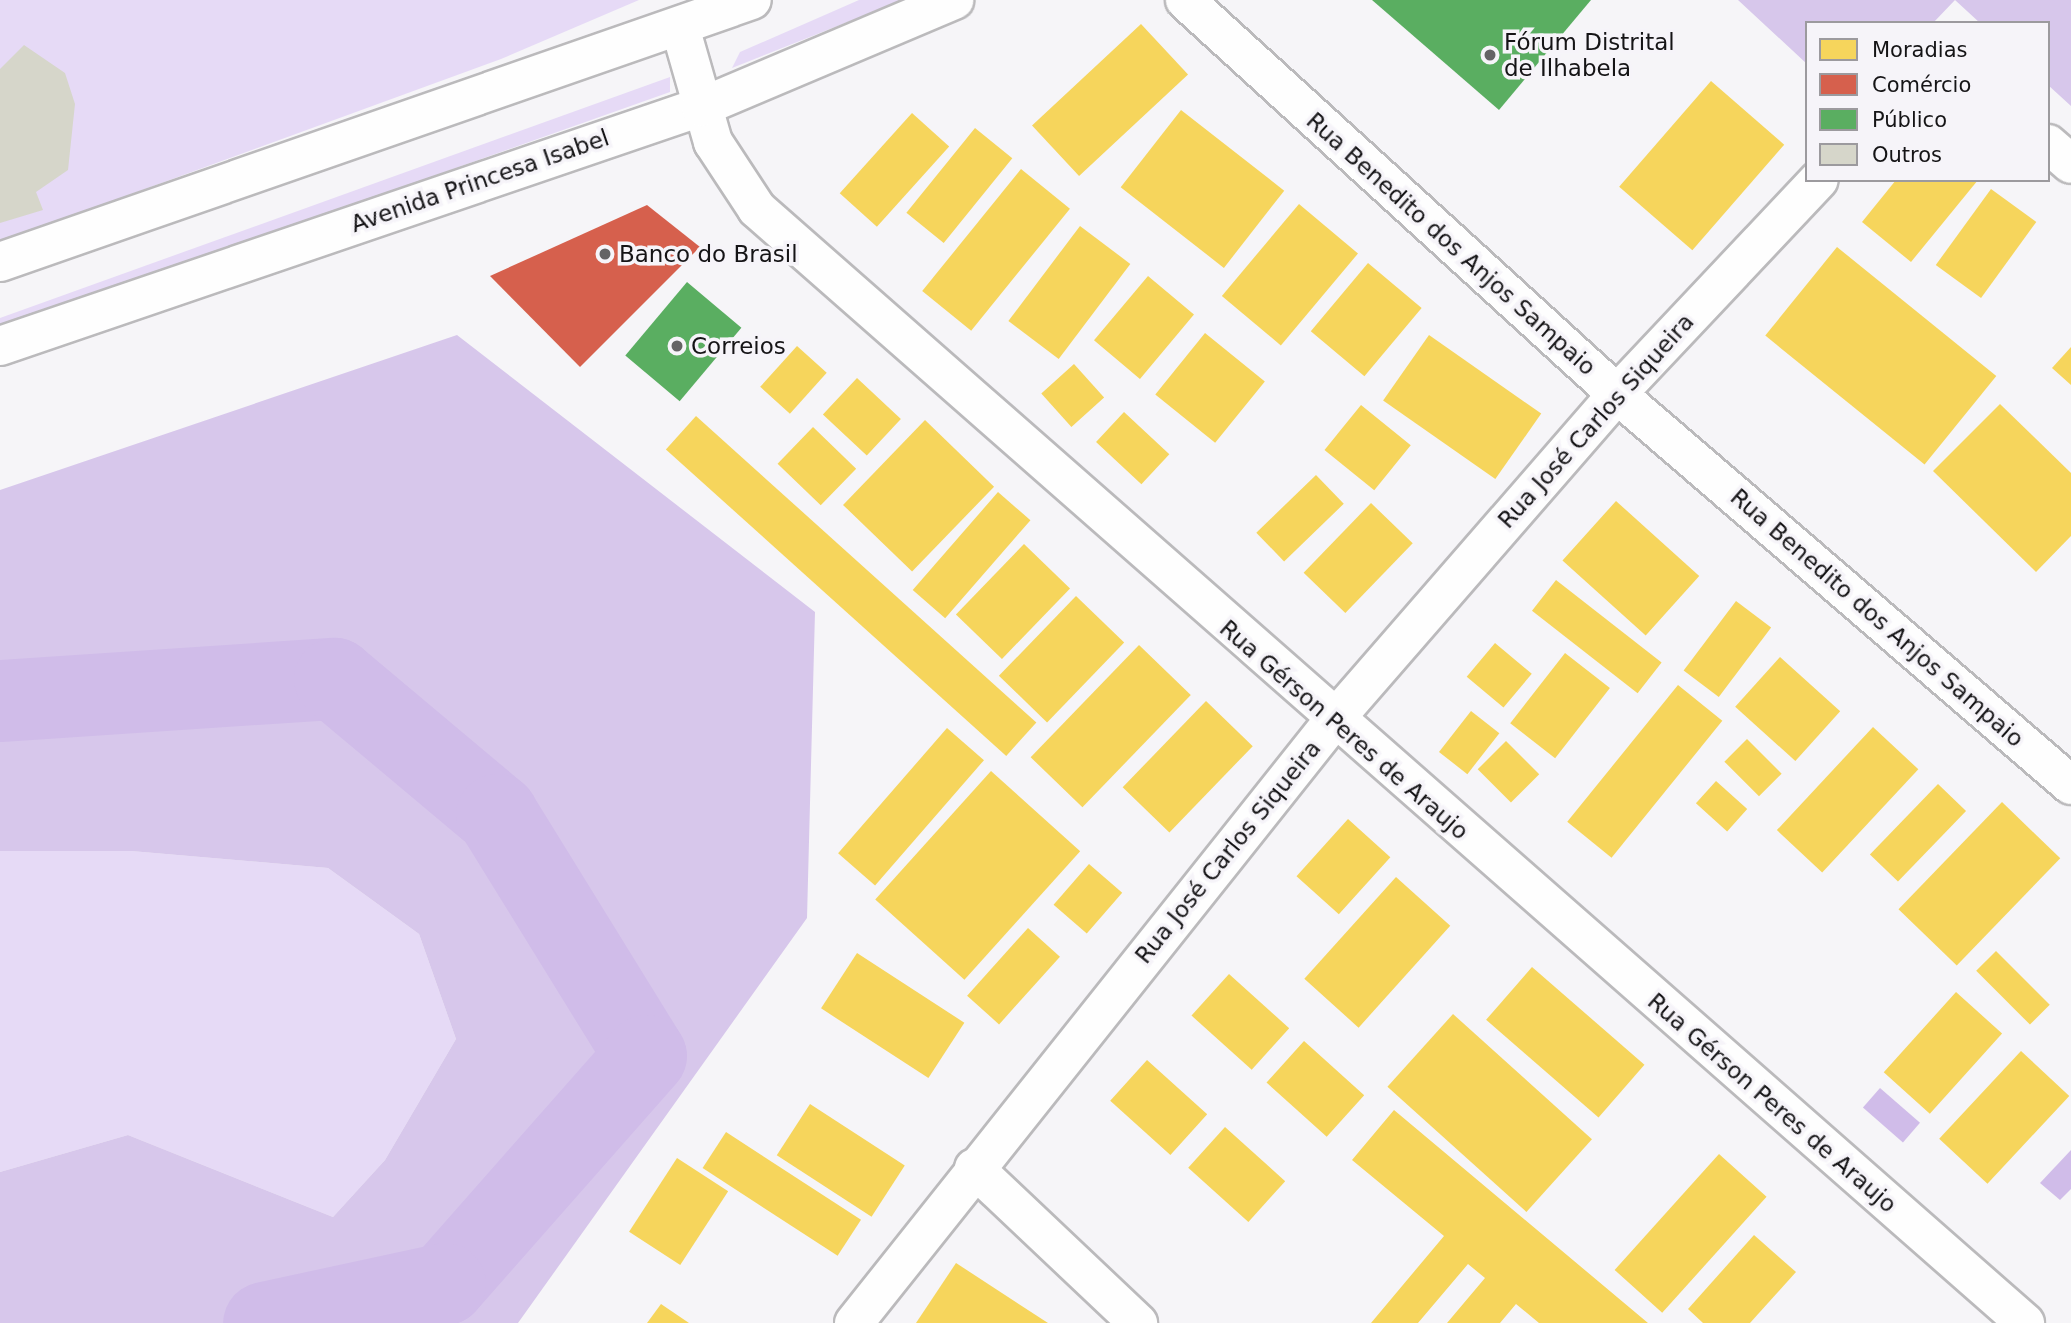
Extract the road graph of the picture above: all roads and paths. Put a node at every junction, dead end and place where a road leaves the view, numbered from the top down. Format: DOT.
graph roads {
  1 [pos="752,0"];
  2 [pos="954,0"];
  3 [pos="1185,0"];
  4 [pos="680,27"];
  5 [pos="701,107"];
  6 [pos="2050,146"];
  7 [pos="2071,163"];
  8 [pos="1817,182"];
  9 [pos="0,262"];
  10 [pos="0,346"];
  11 [pos="1617,394"];
  12 [pos="1333,721"];
  13 [pos="2071,785"];
  14 [pos="974,1168"];
  15 [pos="854,1323"];
  16 [pos="1138,1323"];
  17 [pos="2025,1323"];
  1 -- 4 [label="street"];
  2 -- 5 [label="street, Avenida Princesa Isabel"];
  3 -- 11 [label="street, Rua Benedito dos Anjos Sampaio"];
  4 -- 5 [label="street, Rua Gérson Peres de Araujo"];
  4 -- 9 [label="street"];
  5 -- 10 [label="street, Avenida Princesa Isabel"];
  5 -- 12 [label="street, Rua Gérson Peres de Araujo"];
  6 -- 7 [label="street"];
  8 -- 11 [label="street, Rua José Carlos Siqueira"];
  11 -- 12 [label="street, Rua José Carlos Siqueira"];
  11 -- 13 [label="street, Rua Benedito dos Anjos Sampaio"];
  12 -- 14 [label="street, Rua José Carlos Siqueira"];
  12 -- 17 [label="street, Rua Gérson Peres de Araujo"];
  14 -- 15 [label="street, Rua José Carlos Siqueira"];
  14 -- 16 [label="street"];
}
